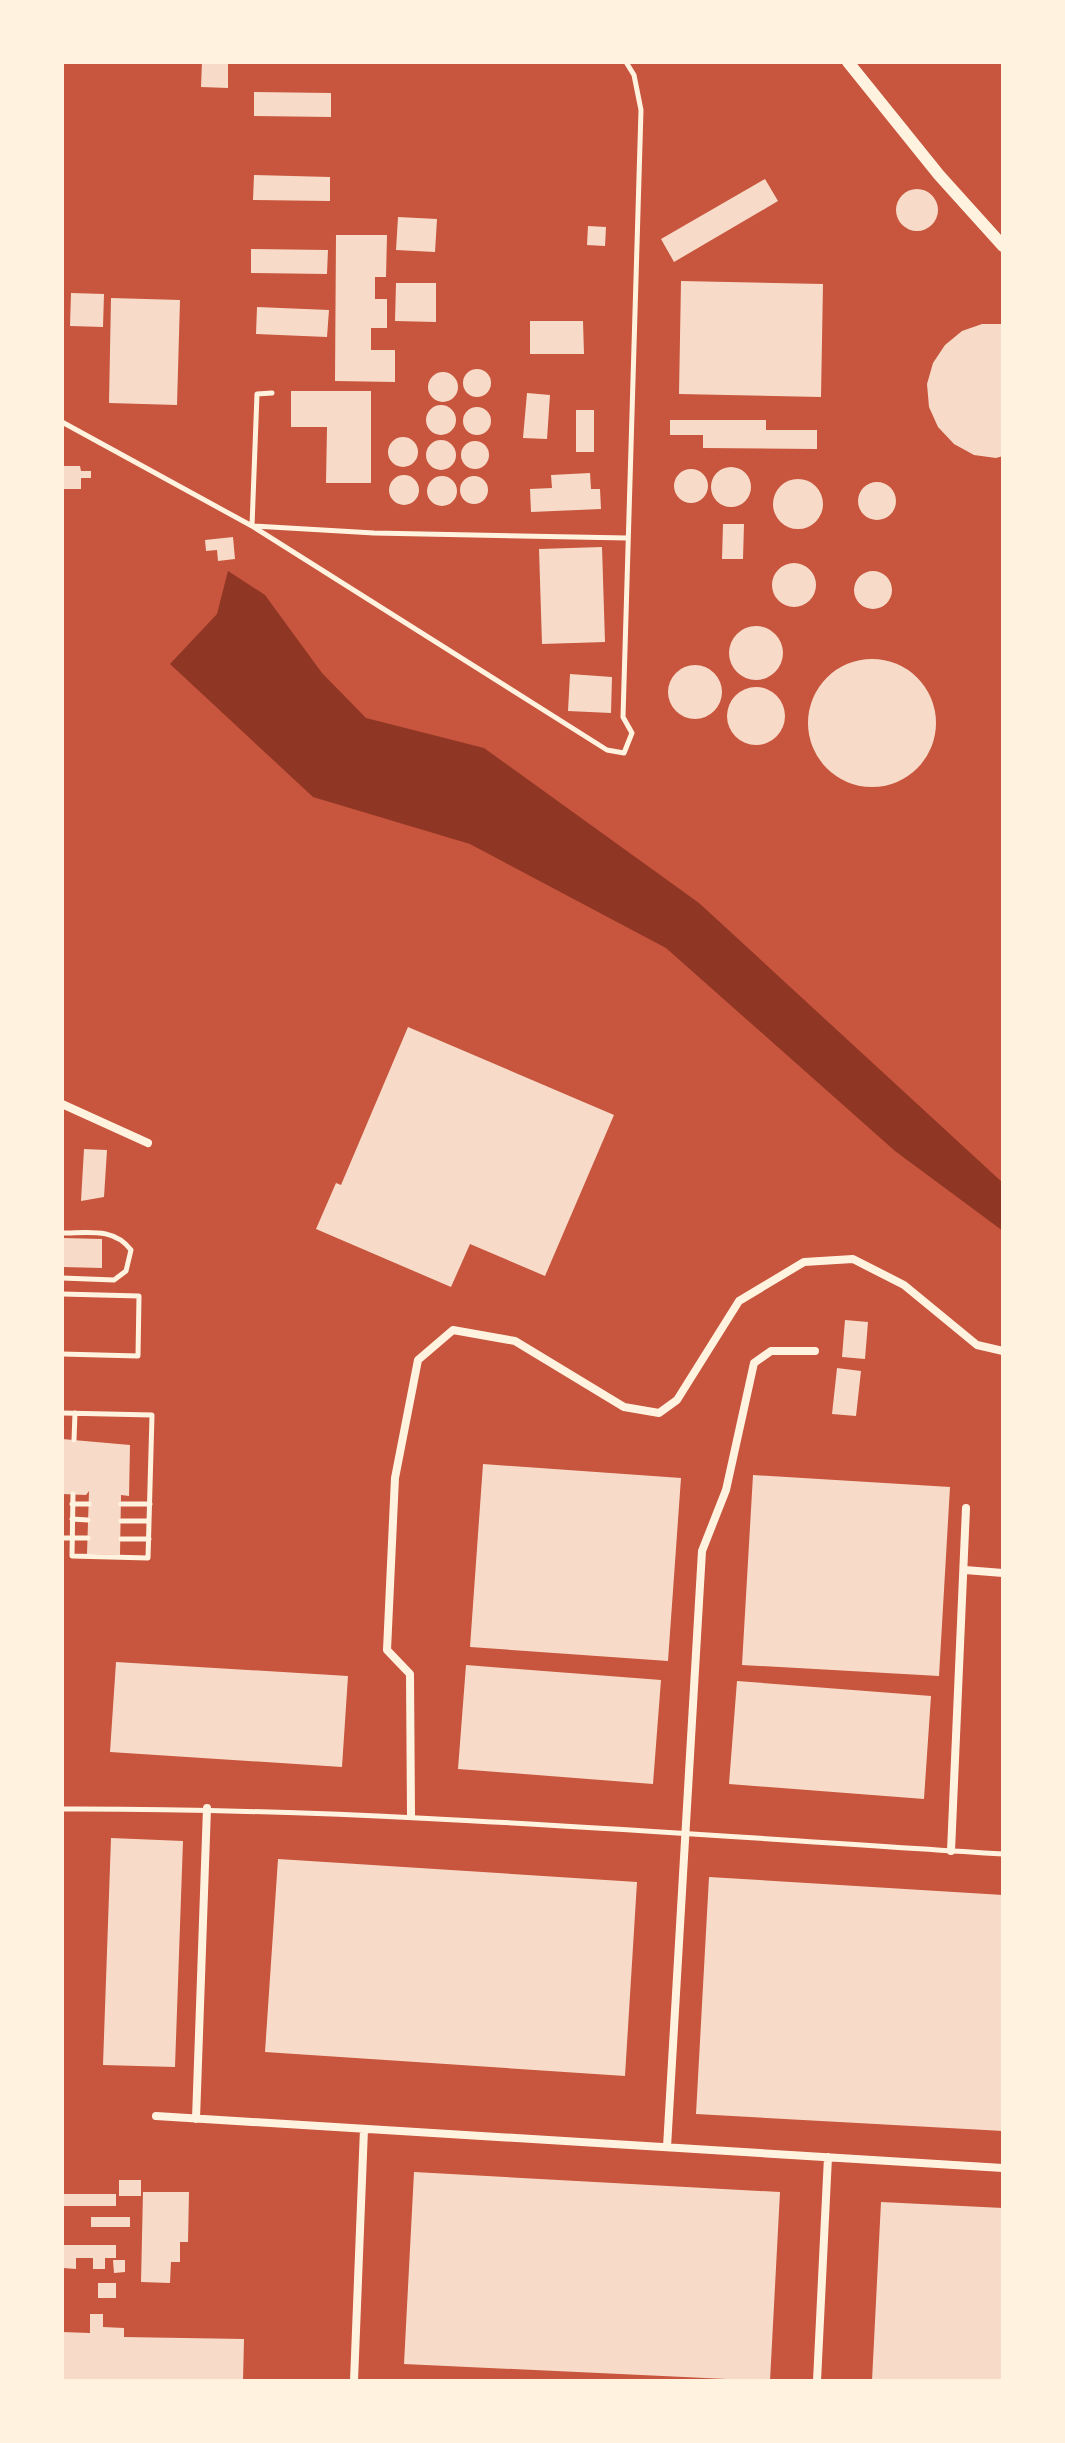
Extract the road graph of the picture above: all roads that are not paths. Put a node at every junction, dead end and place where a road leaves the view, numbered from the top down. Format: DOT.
graph roads {
  1 [pos="626,62"];
  2 [pos="848,62"];
  3 [pos="1003,246"];
  4 [pos="272,393"];
  5 [pos="62,422"];
  6 [pos="252,526"];
  7 [pos="627,538"];
  8 [pos="62,1104"];
  9 [pos="148,1143"];
  10 [pos="62,1233"];
  11 [pos="62,1278"];
  12 [pos="62,1294"];
  13 [pos="815,1351"];
  14 [pos="1003,1351"];
  15 [pos="62,1354"];
  16 [pos="62,1413"];
  17 [pos="75,1413"];
  18 [pos="74,1440"];
  19 [pos="73,1494"];
  20 [pos="72,1504"];
  21 [pos="89,1504"];
  22 [pos="121,1504"];
  23 [pos="150,1504"];
  24 [pos="966,1508"];
  25 [pos="72,1519"];
  26 [pos="88,1520"];
  27 [pos="121,1521"];
  28 [pos="149,1521"];
  29 [pos="62,1538"];
  30 [pos="72,1538"];
  31 [pos="88,1538"];
  32 [pos="121,1539"];
  33 [pos="149,1539"];
  34 [pos="965,1570"];
  35 [pos="1003,1573"];
  36 [pos="207,1808"];
  37 [pos="62,1809"];
  38 [pos="411,1816"];
  39 [pos="684,1833"];
  40 [pos="951,1851"];
  41 [pos="1003,1854"];
  42 [pos="156,2116"];
  43 [pos="196,2119"];
  44 [pos="364,2129"];
  45 [pos="667,2147"];
  46 [pos="828,2157"];
  47 [pos="1003,2168"];
  48 [pos="354,2381"];
  49 [pos="817,2381"];
  1 -- 7 [label="lane"];
  2 -- 3 [label="street"];
  4 -- 6 [label="lane"];
  5 -- 6 [label="lane"];
  6 -- 7 [label="lane"];
  6 -- 7 [label="lane"];
  8 -- 9 [label="street"];
  10 -- 11 [label="lane"];
  12 -- 15 [label="lane"];
  13 -- 39 [label="street"];
  14 -- 38 [label="street"];
  16 -- 17 [label="lane"];
  17 -- 18 [label="lane"];
  17 -- 23 [label="lane"];
  19 -- 20 [label="lane"];
  20 -- 21 [label="lane"];
  20 -- 25 [label="lane"];
  22 -- 23 [label="lane"];
  23 -- 28 [label="lane"];
  24 -- 34 [label="street"];
  25 -- 26 [label="lane"];
  25 -- 30 [label="lane"];
  27 -- 28 [label="lane"];
  28 -- 33 [label="lane"];
  29 -- 30 [label="lane"];
  30 -- 31 [label="lane"];
  30 -- 33 [label="lane"];
  32 -- 33 [label="lane"];
  34 -- 35 [label="street"];
  34 -- 40 [label="street"];
  36 -- 37 [label="lane"];
  36 -- 38 [label="lane"];
  36 -- 43 [label="street"];
  38 -- 39 [label="lane"];
  39 -- 40 [label="lane"];
  39 -- 45 [label="street"];
  40 -- 41 [label="lane"];
  42 -- 43 [label="street"];
  43 -- 44 [label="street"];
  44 -- 45 [label="street"];
  44 -- 48 [label="street"];
  45 -- 46 [label="street"];
  46 -- 47 [label="street"];
  46 -- 49 [label="street"];
}
